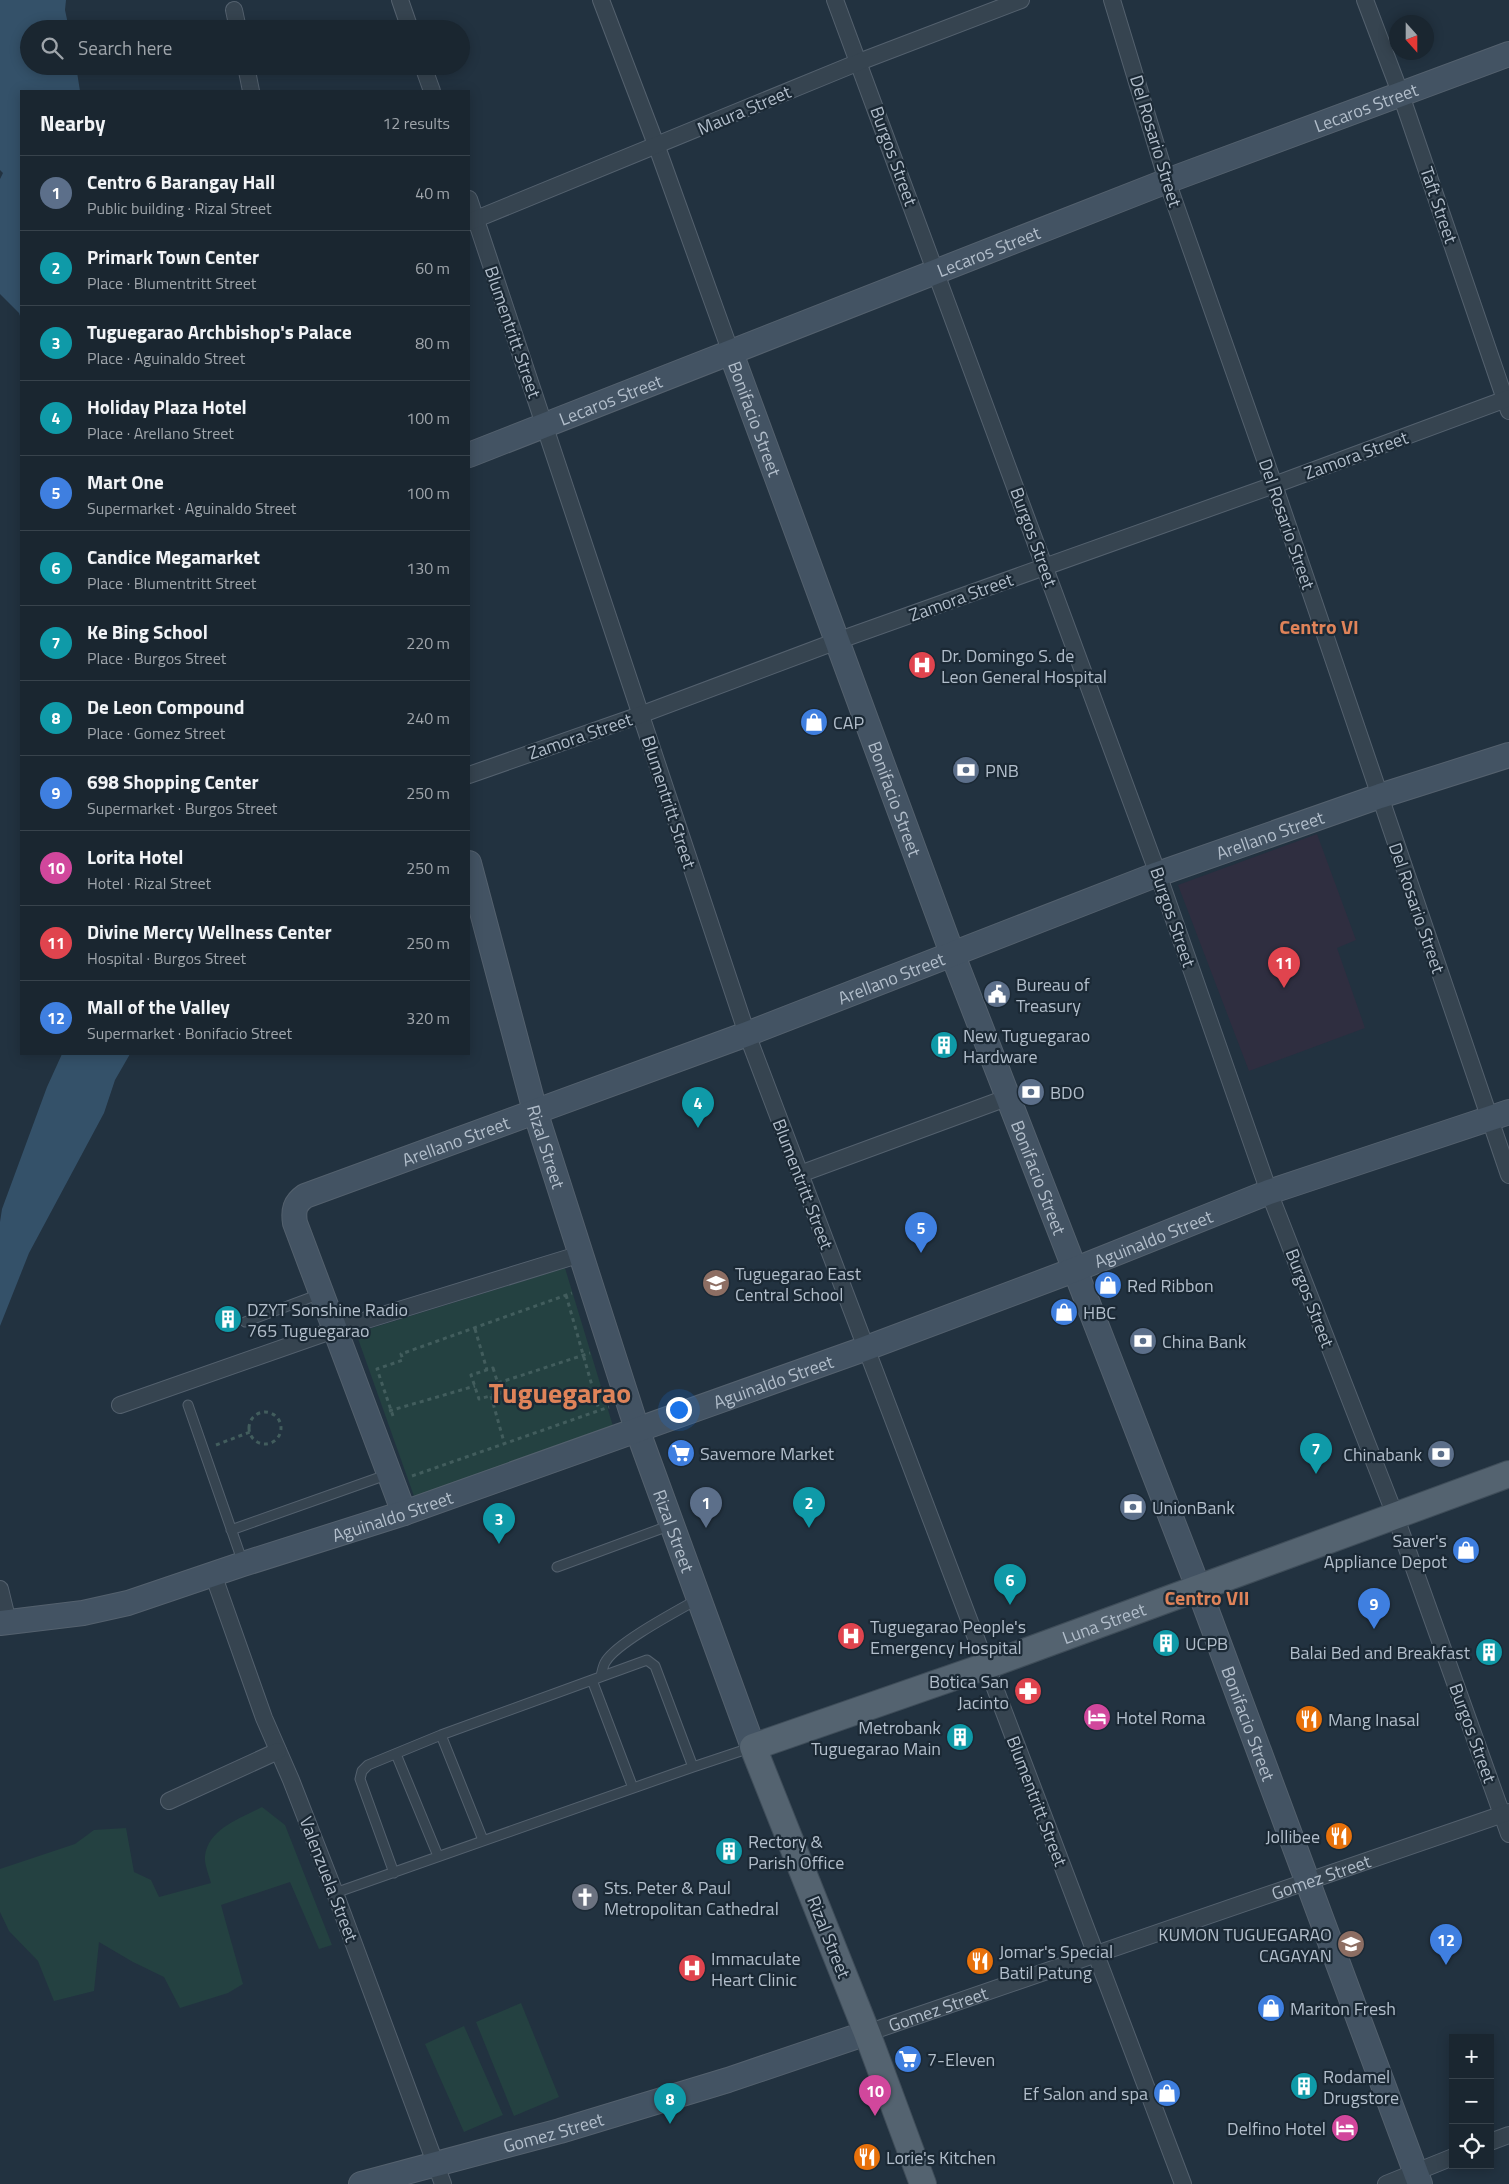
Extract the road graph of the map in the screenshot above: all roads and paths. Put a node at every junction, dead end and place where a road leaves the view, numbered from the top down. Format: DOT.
graph roads {
  1 [pos="400,0"];
  2 [pos="601,0"];
  3 [pos="835,0"];
  4 [pos="1021,0"];
  5 [pos="1364,0"];
  6 [pos="1115,7"];
  7 [pos="234,10"];
  8 [pos="236,20"];
  9 [pos="407,20"];
  10 [pos="1509,54"];
  11 [pos="859,62"];
  12 [pos="248,75"];
  13 [pos="426,75"];
  14 [pos="251,90"];
  15 [pos="432,90"];
  16 [pos="1401,95"];
  17 [pos="657,147"];
  18 [pos="1167,181"];
  19 [pos="470,206"];
  20 [pos="472,221"];
  21 [pos="936,270"];
  22 [pos="731,353"];
  23 [pos="1508,403"];
  24 [pos="544,424"];
  25 [pos="470,455"];
  26 [pos="1274,485"];
  27 [pos="1045,567"];
  28 [pos="837,641"];
  29 [pos="640,715"];
  30 [pos="1509,755"];
  31 [pos="470,775"];
  32 [pos="1380,796"];
  33 [pos="470,867"];
  34 [pos="1158,874"];
  35 [pos="952,953"];
  36 [pos="747,1034"];
  37 [pos="1009,1098"];
  38 [pos="535,1111"];
  39 [pos="1499,1116"];
  40 [pos="800,1174"];
  41 [pos="1509,1175"];
  42 [pos="1269,1192"];
  43 [pos="581,1254"];
  44 [pos="1074,1270"];
  45 [pos="591,1286"];
  46 [pos="321,1294"];
  47 [pos="566,1295"];
  48 [pos="245,1322"];
  49 [pos="475,1329"];
  50 [pos="334,1330"];
  51 [pos="611,1347"];
  52 [pos="864,1349"];
  53 [pos="584,1355"];
  54 [pos="487,1370"];
  55 [pos="498,1383"];
  56 [pos="474,1386"];
  57 [pos="491,1396"];
  58 [pos="628,1400"];
  59 [pos="120,1405"];
  60 [pos="188,1405"];
  61 [pos="391,1410"];
  62 [pos="599,1410"];
  63 [pos="368,1418"];
  64 [pos="394,1419"];
  65 [pos="637,1428"];
  66 [pos="250,1432"];
  67 [pos="504,1442"];
  68 [pos="203,1450"];
  69 [pos="401,1474"];
  70 [pos="1509,1474"];
  71 [pos="404,1513"];
  72 [pos="1395,1515"];
  73 [pos="672,1525"];
  74 [pos="231,1530"];
  75 [pos="243,1564"];
  76 [pos="557,1567"];
  77 [pos="213,1574"];
  78 [pos="1198,1587"];
  79 [pos="0,1589"];
  80 [pos="699,1599"];
  81 [pos="4,1623"];
  82 [pos="986,1666"];
  83 [pos="601,1676"];
  84 [pos="592,1680"];
  85 [pos="441,1735"];
  86 [pos="753,1747"];
  87 [pos="278,1751"];
  88 [pos="396,1754"];
  89 [pos="693,1767"];
  90 [pos="632,1788"];
  91 [pos="169,1801"];
  92 [pos="1505,1814"];
  93 [pos="1509,1834"];
  94 [pos="483,1840"];
  95 [pos="438,1856"];
  96 [pos="394,1873"];
  97 [pos="1307,1882"];
  98 [pos="335,1893"];
  99 [pos="1095,1956"];
  100 [pos="868,2033"];
  101 [pos="1509,2135"];
  102 [pos="1494,2141"];
  103 [pos="1449,2159"];
  104 [pos="440,2174"];
  105 [pos="1418,2178"];
  106 [pos="361,2184"];
  107 [pos="923,2184"];
  108 [pos="1183,2184"];
  109 [pos="1386,2184"];
  1 -- 9 [label="street"];
  2 -- 17 [label="street, Bonifacio Street"];
  3 -- 11 [label="street, Burgos Street"];
  4 -- 11 [label="street, Maura Street"];
  5 -- 16 [label="street, Taft Street"];
  6 -- 18 [label="street, Del Rosario Street"];
  7 -- 8 [label="street"];
  10 -- 16 [label="street, Lecaros Street"];
  11 -- 17 [label="street, Maura Street"];
  11 -- 21 [label="street, Burgos Street"];
  12 -- 14 [label="street"];
  13 -- 15 [label="street"];
  16 -- 18 [label="street, Lecaros Street"];
  16 -- 23 [label="street, Taft Street"];
  17 -- 20 [label="street, Maura Street"];
  17 -- 22 [label="street, Bonifacio Street"];
  18 -- 21 [label="street, Lecaros Street"];
  18 -- 26 [label="street, Del Rosario Street"];
  19 -- 20 [label="street, Blumentritt Street"];
  20 -- 24 [label="street, Blumentritt Street"];
  21 -- 22 [label="street, Lecaros Street"];
  21 -- 27 [label="street, Burgos Street"];
  22 -- 24 [label="street, Lecaros Street"];
  22 -- 28 [label="street, Bonifacio Street"];
  23 -- 26 [label="street, Zamora Street"];
  24 -- 25 [label="street, Lecaros Street"];
  24 -- 29 [label="street, Blumentritt Street"];
  26 -- 27 [label="street, Zamora Street"];
  26 -- 32 [label="street, Del Rosario Street"];
  27 -- 28 [label="street, Zamora Street"];
  27 -- 34 [label="street, Burgos Street"];
  28 -- 29 [label="street, Zamora Street"];
  28 -- 35 [label="street, Bonifacio Street"];
  29 -- 31 [label="street, Zamora Street"];
  29 -- 36 [label="street, Blumentritt Street"];
  30 -- 32 [label="street, Arellano Street"];
  32 -- 34 [label="street, Arellano Street"];
  32 -- 39 [label="street, Del Rosario Street"];
  33 -- 38 [label="street, Rizal Street"];
  34 -- 35 [label="street, Arellano Street"];
  34 -- 42 [label="street, Burgos Street"];
  35 -- 36 [label="street, Arellano Street"];
  35 -- 37 [label="street, Bonifacio Street"];
  36 -- 38 [label="street, Arellano Street"];
  36 -- 40 [label="street, Blumentritt Street"];
  37 -- 40 [label="street"];
  37 -- 44 [label="street, Bonifacio Street"];
  38 -- 43 [label="street, Rizal Street"];
  38 -- 46 [label="street, Arellano Street"];
  39 -- 41 [label="street, Del Rosario Street"];
  39 -- 42 [label="street, Aguinaldo Street"];
  40 -- 52 [label="street, Blumentritt Street"];
  42 -- 44 [label="street, Aguinaldo Street"];
  42 -- 72 [label="street, Burgos Street"];
  43 -- 45 [label="street, Rizal Street"];
  43 -- 50 [label="street"];
  44 -- 52 [label="street, Aguinaldo Street"];
  44 -- 78 [label="street, Bonifacio Street"];
  45 -- 47 [label="path"];
  45 -- 51 [label="street, Rizal Street"];
  46 -- 48 [label="lane"];
  46 -- 50 [label="street"];
  47 -- 49 [label="path"];
  47 -- 53 [label="path"];
  49 -- 54 [label="path"];
  49 -- 61 [label="path"];
  50 -- 59 [label="street"];
  50 -- 63 [label="street"];
  51 -- 53 [label="path"];
  51 -- 58 [label="street, Rizal Street"];
  52 -- 65 [label="street, Aguinaldo Street"];
  52 -- 82 [label="street, Blumentritt Street"];
  53 -- 55 [label="path"];
  53 -- 62 [label="path"];
  54 -- 55 [label="path"];
  54 -- 56 [label="path"];
  55 -- 57 [label="path"];
  56 -- 57 [label="path"];
  56 -- 61 [label="path"];
  57 -- 67 [label="path"];
  58 -- 62 [label="path"];
  58 -- 65 [label="street, Rizal Street"];
  60 -- 68 [label="lane"];
  61 -- 63 [label="path"];
  61 -- 64 [label="path"];
  62 -- 67 [label="path"];
  63 -- 69 [label="street"];
  65 -- 71 [label="street, Aguinaldo Street"];
  65 -- 73 [label="street, Rizal Street"];
  66 -- 66 [label="path"];
  66 -- 68 [label="path"];
  67 -- 69 [label="path"];
  68 -- 74 [label="lane"];
  69 -- 71 [label="street"];
  69 -- 74 [label="lane"];
  70 -- 72 [label="main road, Luna Street"];
  71 -- 75 [label="street, Aguinaldo Street"];
  72 -- 78 [label="main road, Luna Street"];
  72 -- 92 [label="street, Burgos Street"];
  73 -- 76 [label="lane"];
  73 -- 80 [label="street, Rizal Street"];
  74 -- 75 [label="lane"];
  75 -- 77 [label="street, Aguinaldo Street"];
  77 -- 81 [label="street, Aguinaldo Street"];
  77 -- 87 [label="street, Valenzuela Street"];
  78 -- 82 [label="main road, Luna Street"];
  78 -- 97 [label="street, Bonifacio Street"];
  79 -- 81 [label="street"];
  80 -- 83 [label="lane"];
  80 -- 86 [label="street, Rizal Street"];
  82 -- 86 [label="main road, Luna Street"];
  82 -- 99 [label="street, Blumentritt Street"];
  83 -- 84 [label="lane"];
  83 -- 89 [label="lane"];
  84 -- 85 [label="lane"];
  84 -- 90 [label="lane"];
  85 -- 88 [label="lane"];
  85 -- 94 [label="lane"];
  86 -- 89 [label="lane"];
  86 -- 100 [label="main road, Rizal Street"];
  87 -- 91 [label="street"];
  87 -- 98 [label="street, Valenzuela Street"];
  88 -- 95 [label="lane"];
  88 -- 96 [label="lane"];
  89 -- 90 [label="lane"];
  90 -- 94 [label="lane"];
  92 -- 93 [label="street, Burgos Street"];
  92 -- 97 [label="street, Gomez Street"];
  94 -- 95 [label="lane"];
  95 -- 96 [label="lane"];
  96 -- 98 [label="lane"];
  97 -- 99 [label="street, Gomez Street"];
  97 -- 105 [label="street, Bonifacio Street"];
  98 -- 104 [label="street, Valenzuela Street"];
  99 -- 100 [label="street, Gomez Street"];
  99 -- 108 [label="street, Blumentritt Street"];
  100 -- 104 [label="street, Gomez Street"];
  100 -- 107 [label="main road, Rizal Street"];
  101 -- 102 [label="street"];
  103 -- 105 [label="street"];
  104 -- 106 [label="street, Gomez Street"];
  105 -- 109 [label="street"];
}
